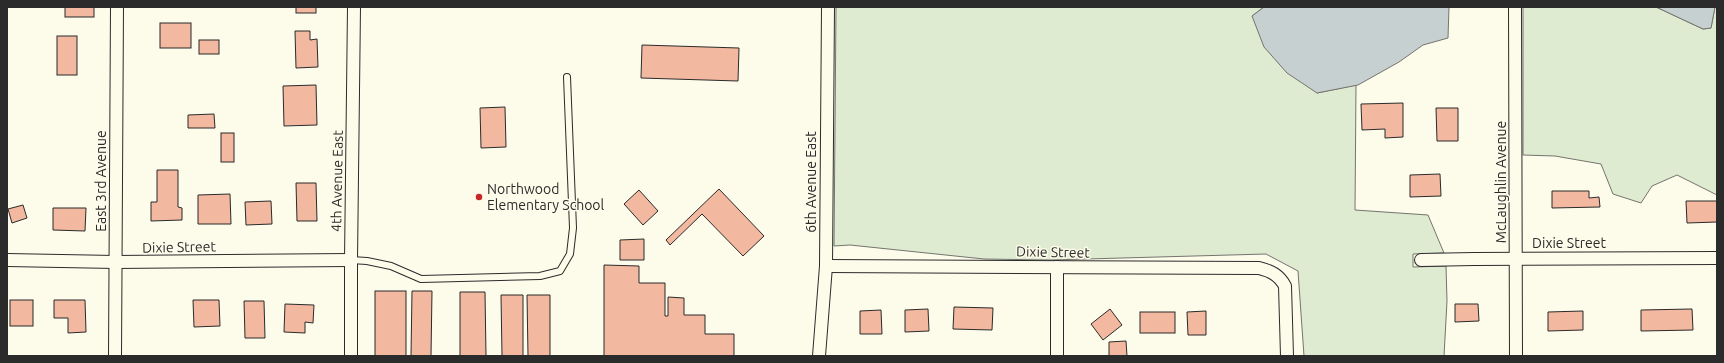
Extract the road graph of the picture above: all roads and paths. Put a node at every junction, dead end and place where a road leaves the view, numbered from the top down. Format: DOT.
graph roads {
  1 [pos="117,7"];
  2 [pos="354,7"];
  3 [pos="828,7"];
  4 [pos="1515,7"];
  5 [pos="567,77"];
  6 [pos="1717,258"];
  7 [pos="1516,259"];
  8 [pos="7,260"];
  9 [pos="350,260"];
  10 [pos="1421,260"];
  11 [pos="115,262"];
  12 [pos="826,266"];
  13 [pos="1057,267"];
  14 [pos="115,356"];
  15 [pos="351,356"];
  16 [pos="819,356"];
  17 [pos="1057,356"];
  18 [pos="1287,356"];
  19 [pos="1516,356"];
  1 -- 11 [label="street, East 3rd Avenue"];
  2 -- 9 [label="street, 4th Avenue East"];
  3 -- 12 [label="street, 6th Avenue East"];
  4 -- 7 [label="street, McLaughlin Avenue"];
  5 -- 9 [label="lane"];
  6 -- 7 [label="street, Dixie Street"];
  7 -- 10 [label="street, Dixie Street"];
  7 -- 19 [label="street, McLaughlin Avenue"];
  8 -- 11 [label="street, Dixie Street"];
  9 -- 11 [label="street, Dixie Street"];
  9 -- 15 [label="street, 4th Avenue East"];
  11 -- 14 [label="street, East 3rd Avenue"];
  12 -- 13 [label="street, Dixie Street"];
  12 -- 16 [label="street, 6th Avenue East"];
  13 -- 17 [label="street"];
  13 -- 18 [label="street, Dixie Street"];
}
